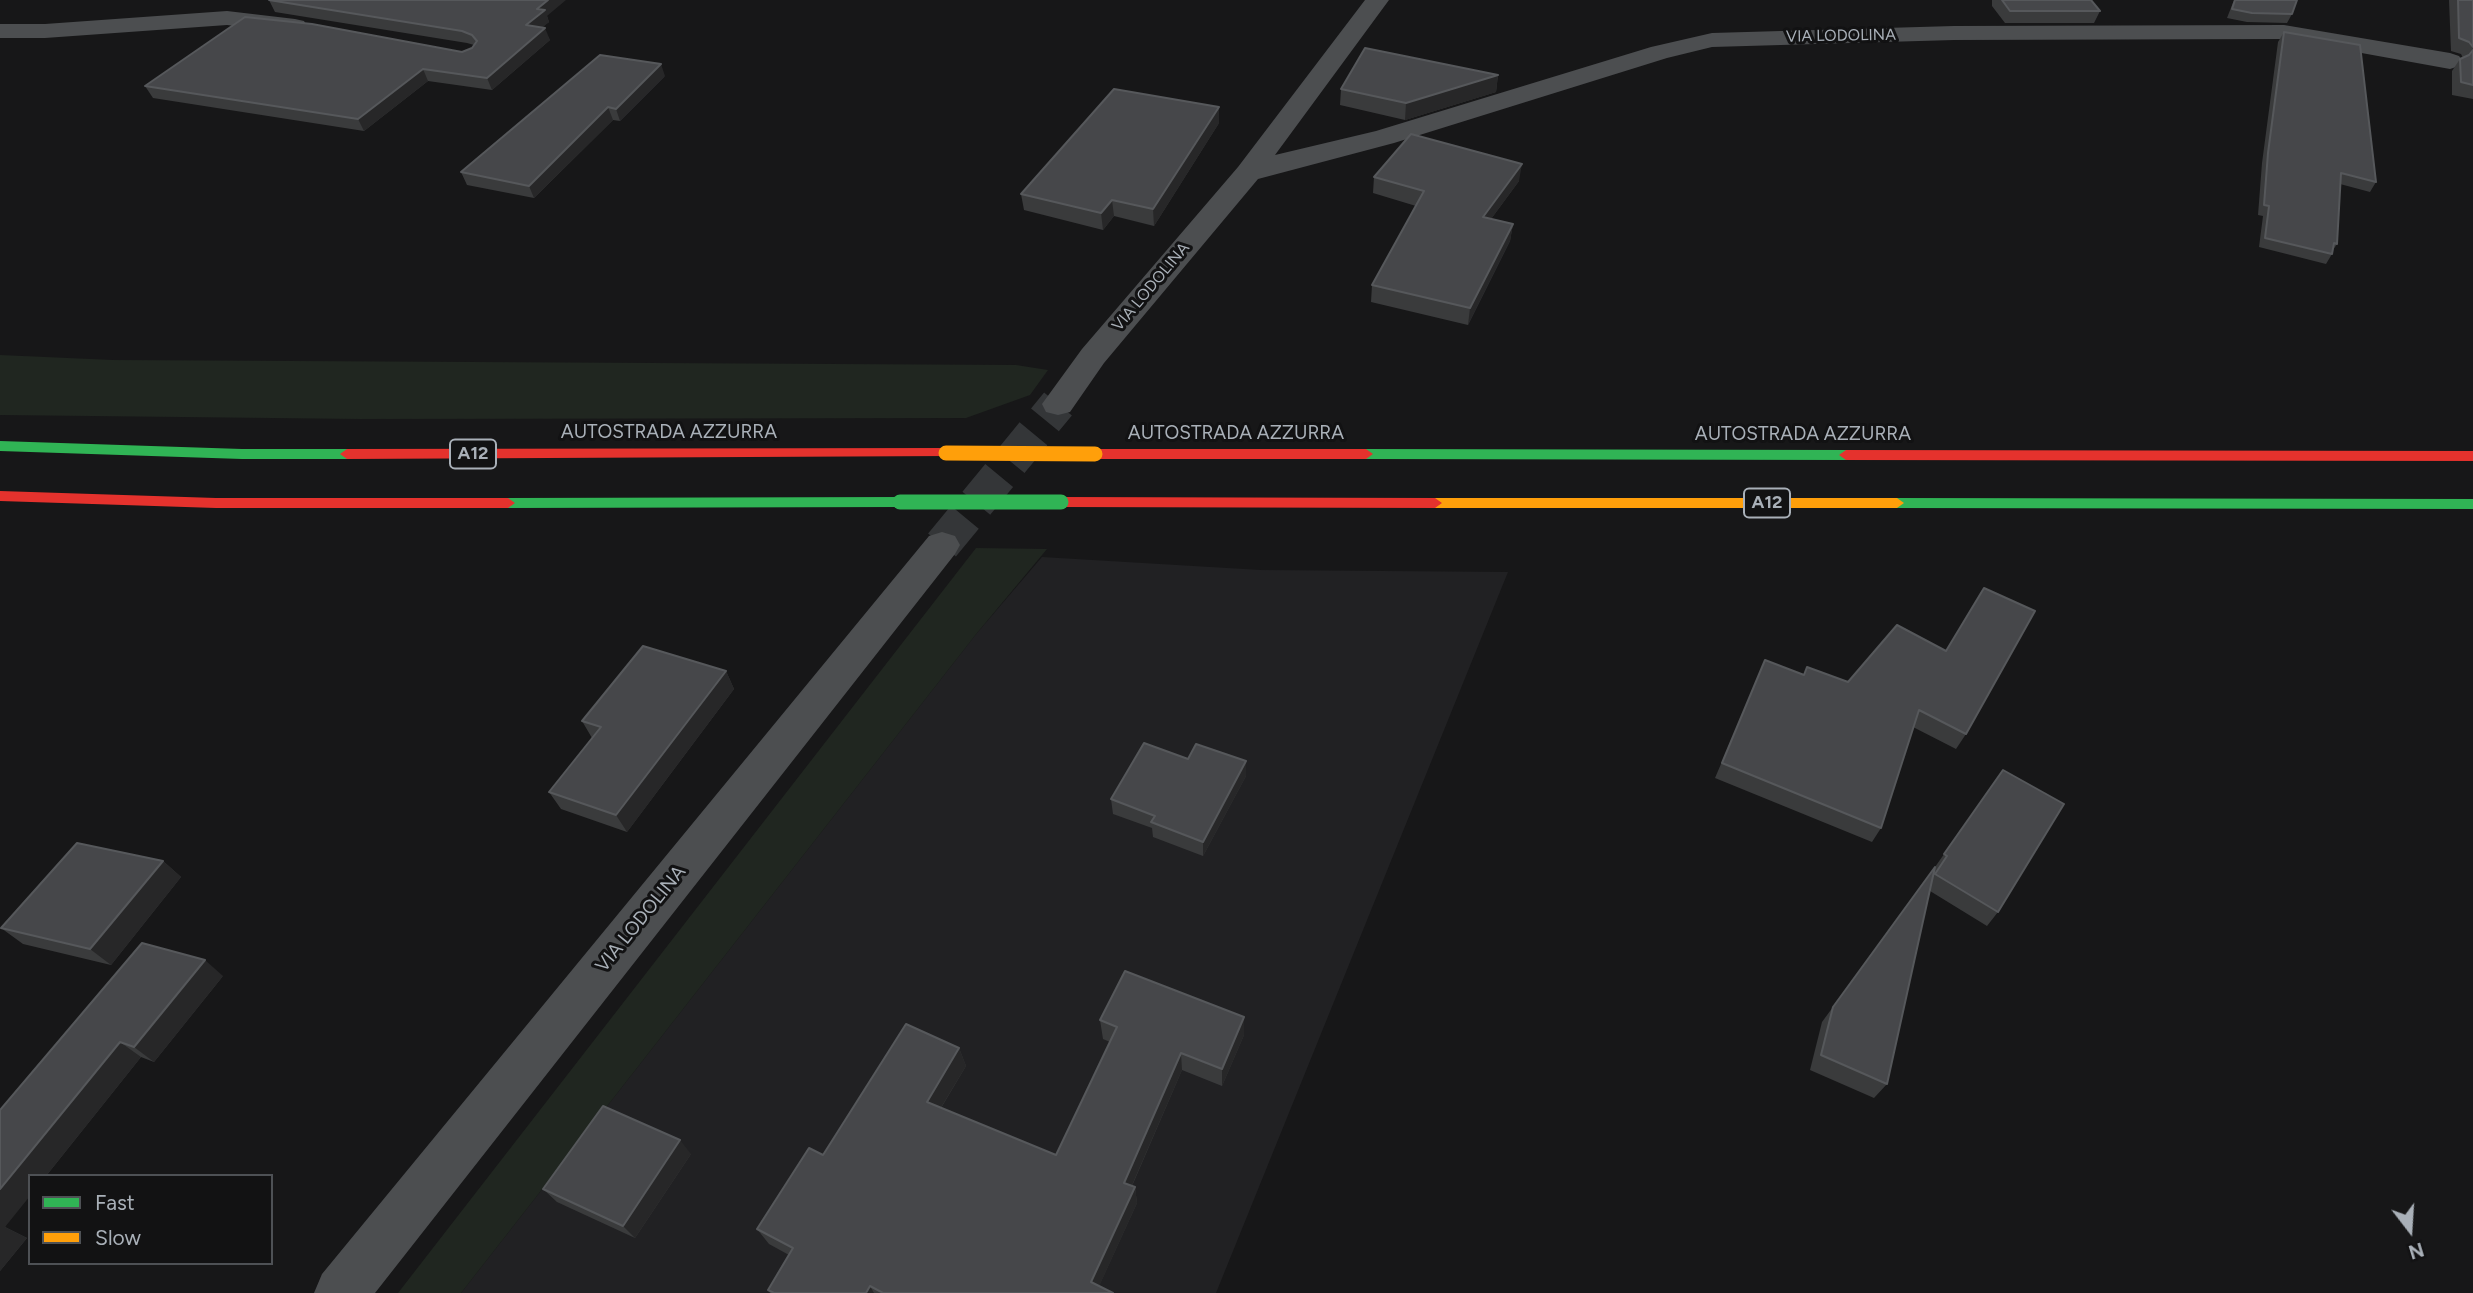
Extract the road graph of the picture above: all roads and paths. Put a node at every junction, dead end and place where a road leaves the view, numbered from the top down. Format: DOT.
graph roads {
  1 [pos="1377,0"];
  2 [pos="318,29"];
  3 [pos="0,31"];
  4 [pos="2450,61"];
  5 [pos="1248,173"];
  6 [pos="1058,404"];
  7 [pos="0,446"];
  8 [pos="2473,456"];
  9 [pos="0,496"];
  10 [pos="2473,504"];
  11 [pos="942,545"];
  12 [pos="341,1293"];
  1 -- 5 [label="street, VIA LODOLINA"];
  2 -- 3 [label="street"];
  4 -- 5 [label="street, VIA LODOLINA"];
  5 -- 6 [label="street, VIA LODOLINA"];
  7 -- 8 [label="highway, AUTOSTRADA AZZURRA / A12, bridge"];
  9 -- 10 [label="highway, A12, bridge"];
  11 -- 12 [label="street, VIA LODOLINA"];
}
